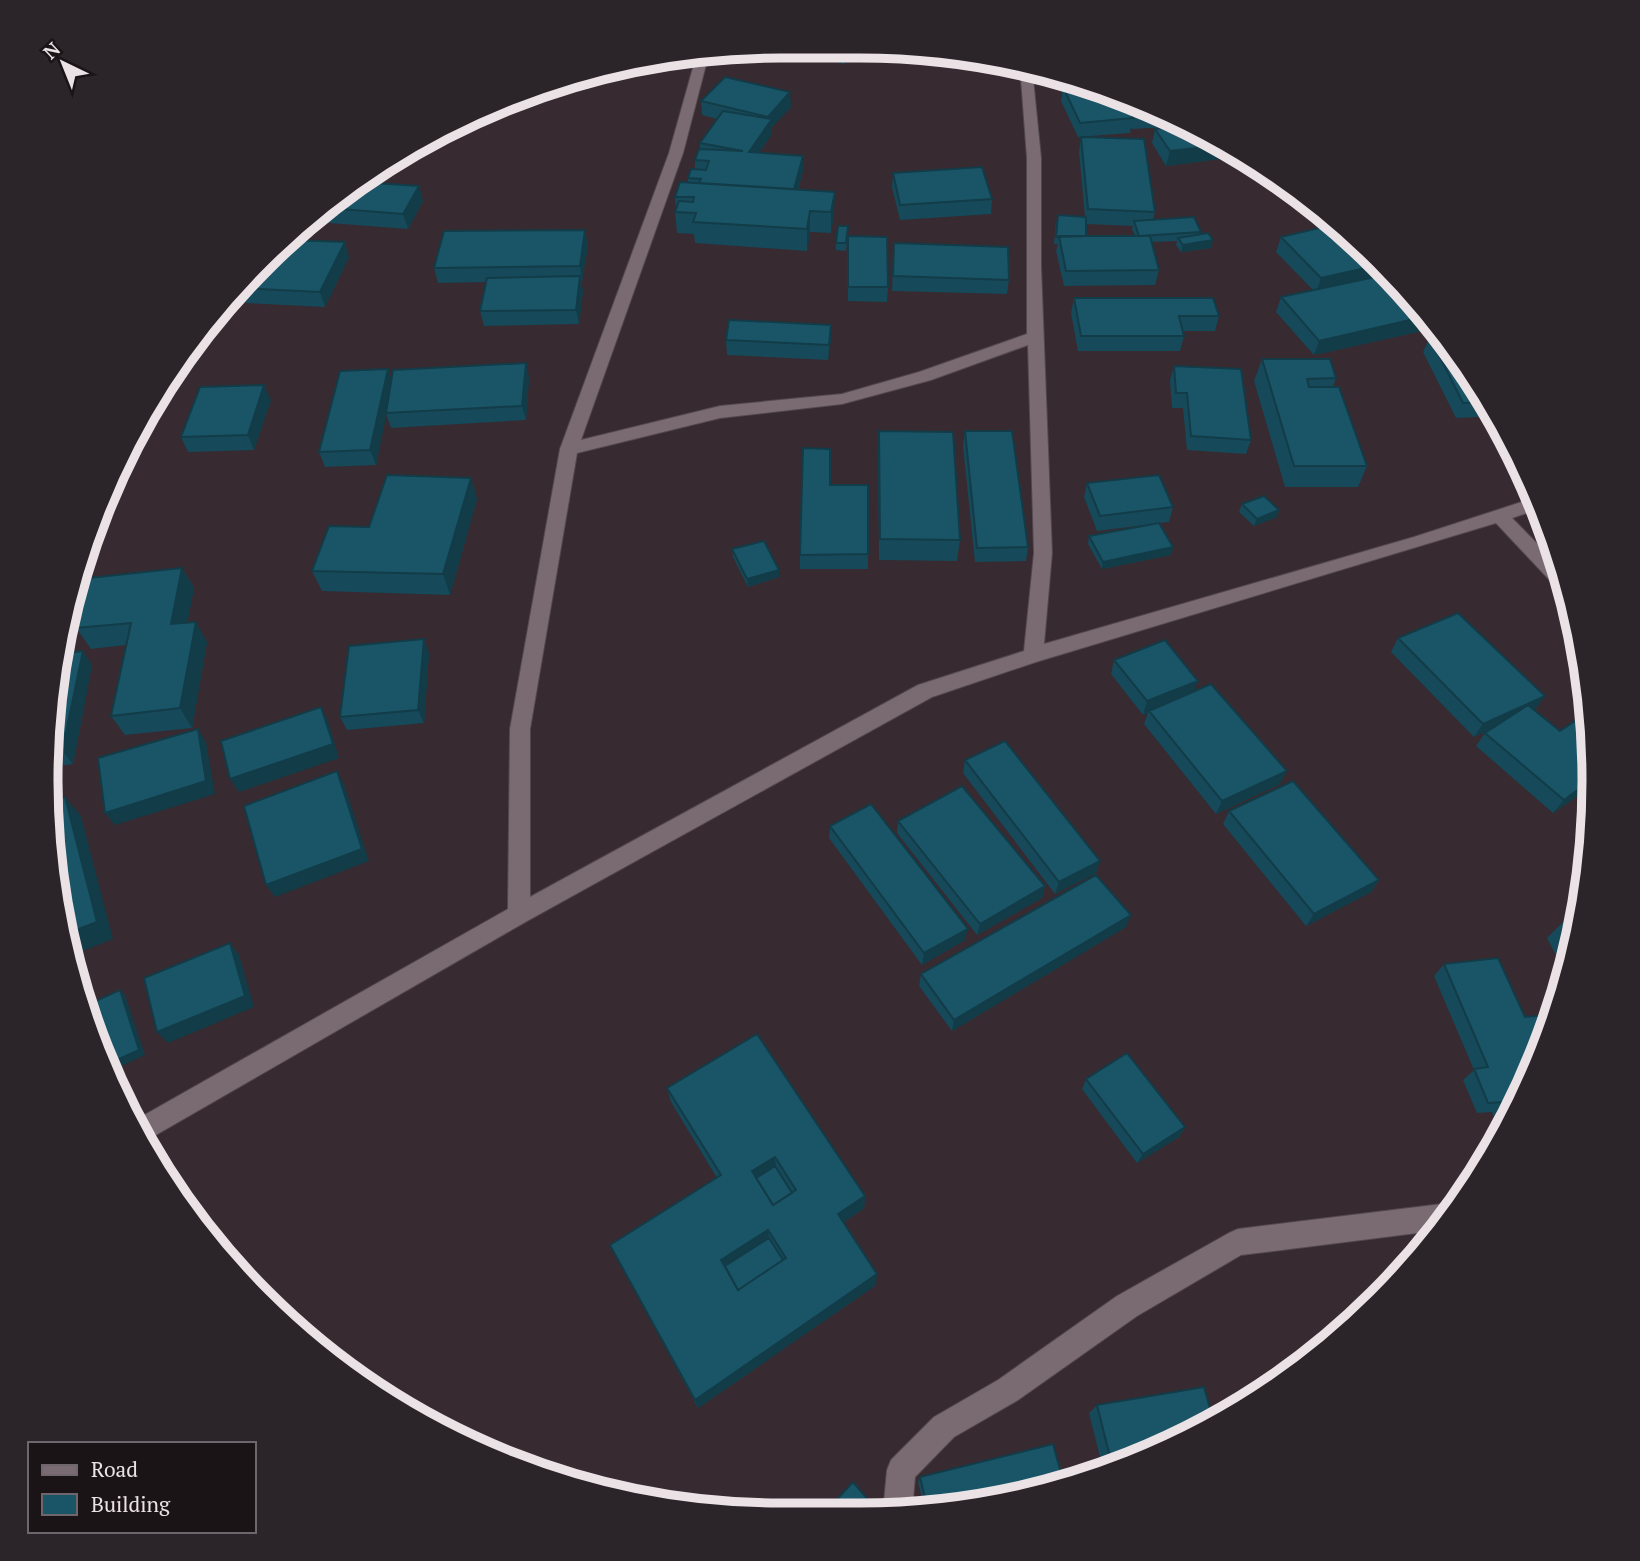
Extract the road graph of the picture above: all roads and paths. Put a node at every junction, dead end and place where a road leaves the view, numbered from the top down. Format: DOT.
graph roads {
  1 [pos="701,62"];
  2 [pos="1027,78"];
  3 [pos="1035,337"];
  4 [pos="569,449"];
  5 [pos="1528,506"];
  6 [pos="1499,514"];
  7 [pos="1550,568"];
  8 [pos="1033,655"];
  9 [pos="519,914"];
  10 [pos="147,1127"];
  11 [pos="1434,1218"];
  12 [pos="898,1502"];
  1 -- 4 [label="street"];
  2 -- 3 [label="street"];
  3 -- 4 [label="street"];
  3 -- 8 [label="street"];
  4 -- 9 [label="street"];
  5 -- 6 [label="street"];
  6 -- 7 [label="street"];
  6 -- 8 [label="street"];
  8 -- 9 [label="street"];
  9 -- 10 [label="street"];
  11 -- 12 [label="street"];
}
